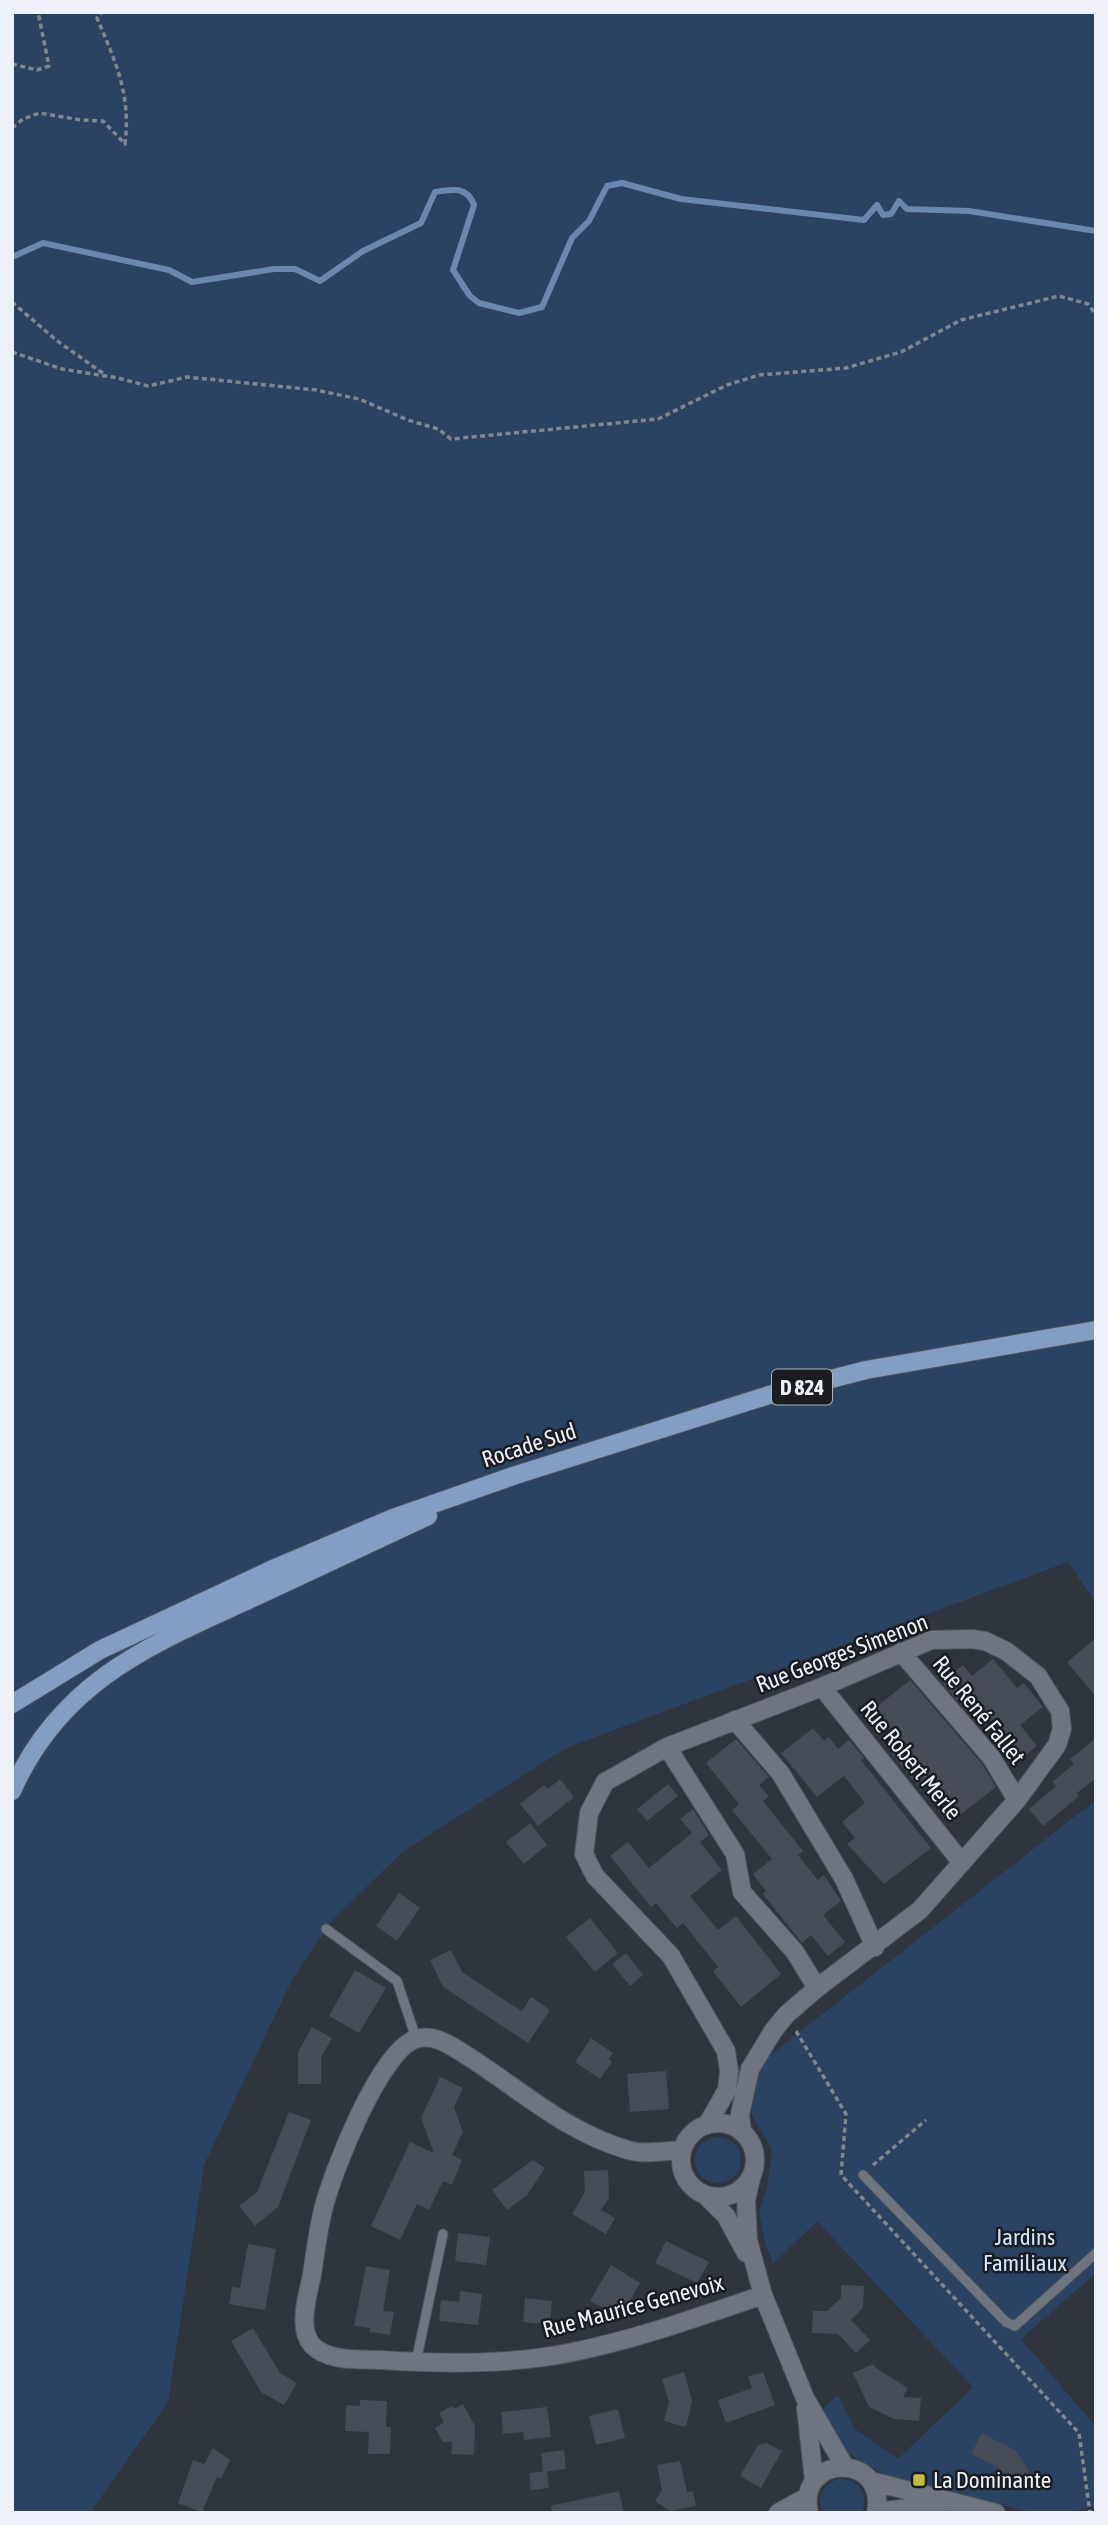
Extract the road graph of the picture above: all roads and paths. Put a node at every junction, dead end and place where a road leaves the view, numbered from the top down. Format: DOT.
graph roads {
  1 [pos="38,12"];
  2 [pos="102,12"];
  3 [pos="12,64"];
  4 [pos="12,128"];
  5 [pos="12,302"];
  6 [pos="1096,315"];
  7 [pos="12,352"];
  8 [pos="108,376"];
  9 [pos="1096,1330"];
  10 [pos="516,1475"];
  11 [pos="100,1650"];
  12 [pos="901,1652"];
  13 [pos="822,1687"];
  14 [pos="12,1695"];
  15 [pos="12,1704"];
  16 [pos="736,1720"];
  17 [pos="667,1746"];
  18 [pos="12,1791"];
  19 [pos="1017,1800"];
  20 [pos="962,1863"];
  21 [pos="326,1929"];
  22 [pos="875,1947"];
  23 [pos="817,1988"];
  24 [pos="416,2038"];
  25 [pos="926,2120"];
  26 [pos="707,2125"];
  27 [pos="742,2132"];
  28 [pos="682,2150"];
  29 [pos="863,2175"];
  30 [pos="751,2178"];
  31 [pos="850,2185"];
  32 [pos="705,2195"];
  33 [pos="443,2234"];
  34 [pos="1096,2253"];
  35 [pos="756,2271"];
  36 [pos="763,2295"];
  37 [pos="415,2362"];
  38 [pos="805,2398"];
  39 [pos="845,2467"];
  40 [pos="871,2481"];
  41 [pos="810,2497"];
  42 [pos="956,2503"];
  43 [pos="876,2512"];
  44 [pos="778,2513"];
  45 [pos="996,2513"];
  1 -- 3 [label="path"];
  2 -- 4 [label="path"];
  5 -- 8 [label="path"];
  6 -- 8 [label="path"];
  7 -- 8 [label="path"];
  9 -- 10 [label="main road, Rocade Sud / D 824"];
  10 -- 11 [label="main road, Rocade Sud / D 824"];
  10 -- 18 [label="main road"];
  11 -- 14 [label="main road"];
  11 -- 15 [label="main road, Rocade Sud / D 824"];
  12 -- 13 [label="street, Rue Georges Simenon"];
  12 -- 19 [label="street, Rue René Fallet"];
  12 -- 19 [label="street, Rue Georges Simenon"];
  13 -- 16 [label="street, Rue Georges Simenon"];
  13 -- 20 [label="street, Rue Robert Merle"];
  16 -- 17 [label="street, Rue Georges Simenon"];
  16 -- 22 [label="street"];
  17 -- 23 [label="street"];
  17 -- 26 [label="street, Rue Georges Simenon"];
  19 -- 20 [label="street, Rue Georges Simenon"];
  20 -- 22 [label="street, Rue Georges Simenon"];
  21 -- 24 [label="lane"];
  22 -- 23 [label="street, Rue Georges Simenon"];
  23 -- 27 [label="street, Rue Georges Simenon"];
  24 -- 28 [label="street"];
  24 -- 37 [label="street, Rue Maurice Genevoix"];
  25 -- 29 [label="path"];
  26 -- 27 [label="street"];
  26 -- 28 [label="street"];
  27 -- 30 [label="street"];
  28 -- 32 [label="street"];
  29 -- 31 [label="path"];
  29 -- 34 [label="lane"];
  30 -- 32 [label="street"];
  30 -- 35 [label="street"];
  32 -- 35 [label="street"];
  33 -- 37 [label="lane"];
  35 -- 36 [label="street"];
  36 -- 37 [label="street, Rue Maurice Genevoix"];
  36 -- 38 [label="street"];
  38 -- 39 [label="street"];
  38 -- 41 [label="street"];
  39 -- 40 [label="street"];
  39 -- 41 [label="street"];
  40 -- 42 [label="street"];
  40 -- 43 [label="street"];
  41 -- 44 [label="street"];
  42 -- 43 [label="street"];
  42 -- 45 [label="street"];
}
